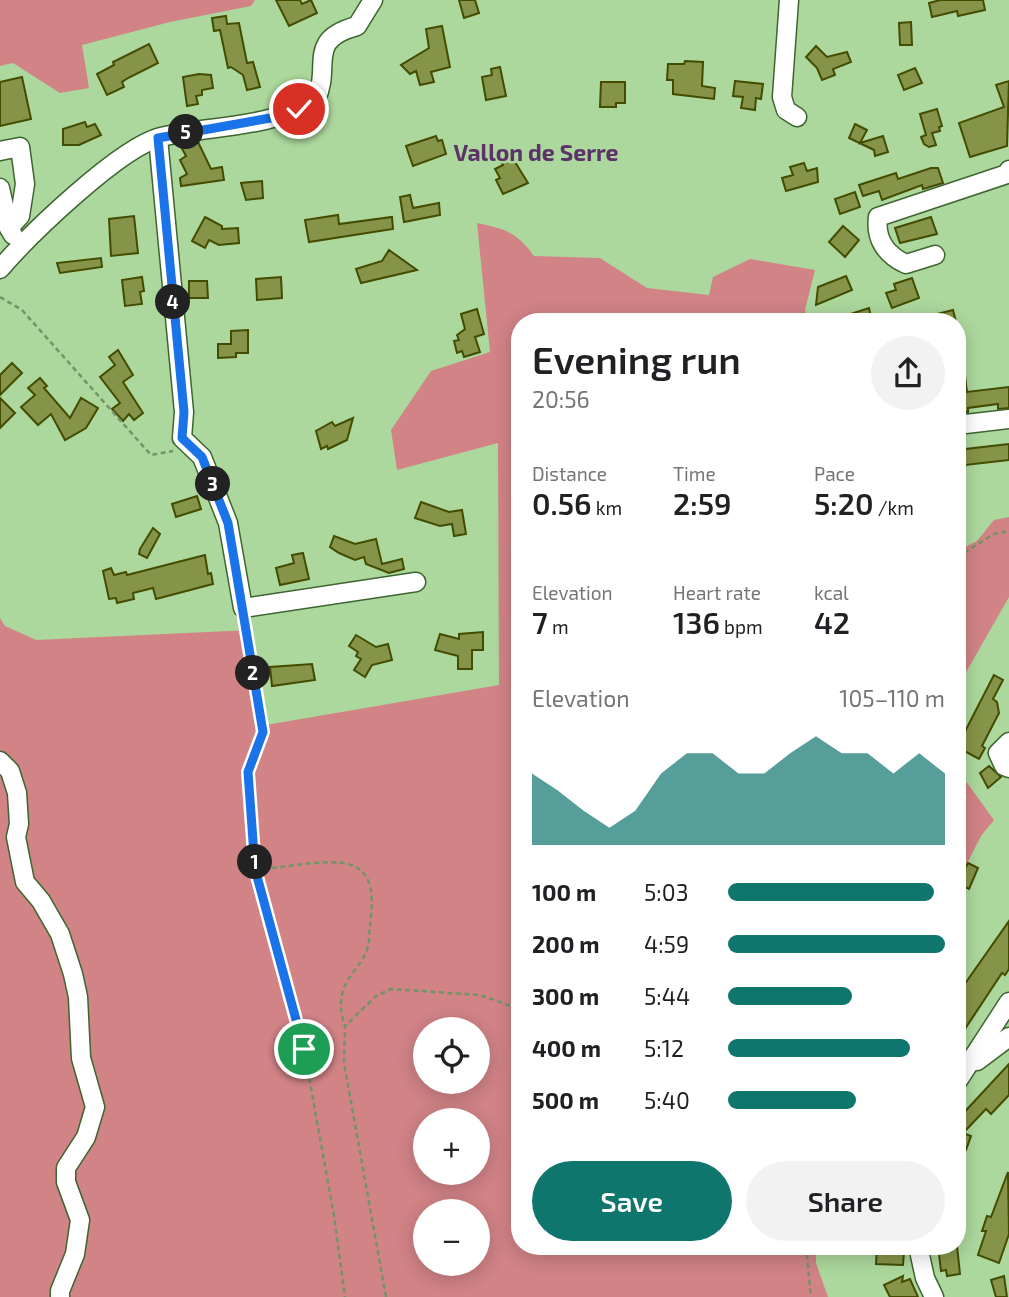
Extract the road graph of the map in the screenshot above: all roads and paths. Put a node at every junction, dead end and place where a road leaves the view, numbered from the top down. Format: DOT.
graph roads {
  1 [pos="373,0"];
  2 [pos="789,0"];
  3 [pos="797,117"];
  4 [pos="158,138"];
  5 [pos="0,151"];
  6 [pos="1009,170"];
  7 [pos="0,188"];
  8 [pos="9,228"];
  9 [pos="21,246"];
  10 [pos="935,255"];
  11 [pos="0,269"];
  12 [pos="0,297"];
  13 [pos="1009,419"];
  14 [pos="966,424"];
  15 [pos="188,446"];
  16 [pos="1009,531"];
  17 [pos="966,551"];
  18 [pos="416,582"];
  19 [pos="243,608"];
  20 [pos="1009,742"];
  21 [pos="0,761"];
  22 [pos="1009,768"];
  23 [pos="255,869"];
  24 [pos="1009,1002"];
  25 [pos="511,1006"];
  26 [pos="345,1026"];
  27 [pos="1009,1037"];
  28 [pos="966,1070"];
  29 [pos="966,1073"];
  30 [pos="807,1255"];
  31 [pos="921,1255"];
  32 [pos="60,1297"];
  33 [pos="345,1297"];
  34 [pos="386,1297"];
  35 [pos="811,1297"];
  36 [pos="934,1297"];
  1 -- 4 [label="street"];
  2 -- 3 [label="street"];
  4 -- 9 [label="street"];
  4 -- 15 [label="street"];
  5 -- 8 [label="street"];
  6 -- 10 [label="street"];
  7 -- 8 [label="street"];
  8 -- 9 [label="street"];
  9 -- 11 [label="street"];
  12 -- 15 [label="path"];
  13 -- 14 [label="street"];
  15 -- 19 [label="street"];
  16 -- 17 [label="path"];
  18 -- 19 [label="street"];
  19 -- 23 [label="path"];
  20 -- 22 [label="street"];
  21 -- 32 [label="street"];
  23 -- 26 [label="path"];
  23 -- 33 [label="path"];
  24 -- 28 [label="street"];
  25 -- 26 [label="path"];
  26 -- 34 [label="path"];
  27 -- 29 [label="street"];
  30 -- 35 [label="path"];
  31 -- 36 [label="street"];
}
